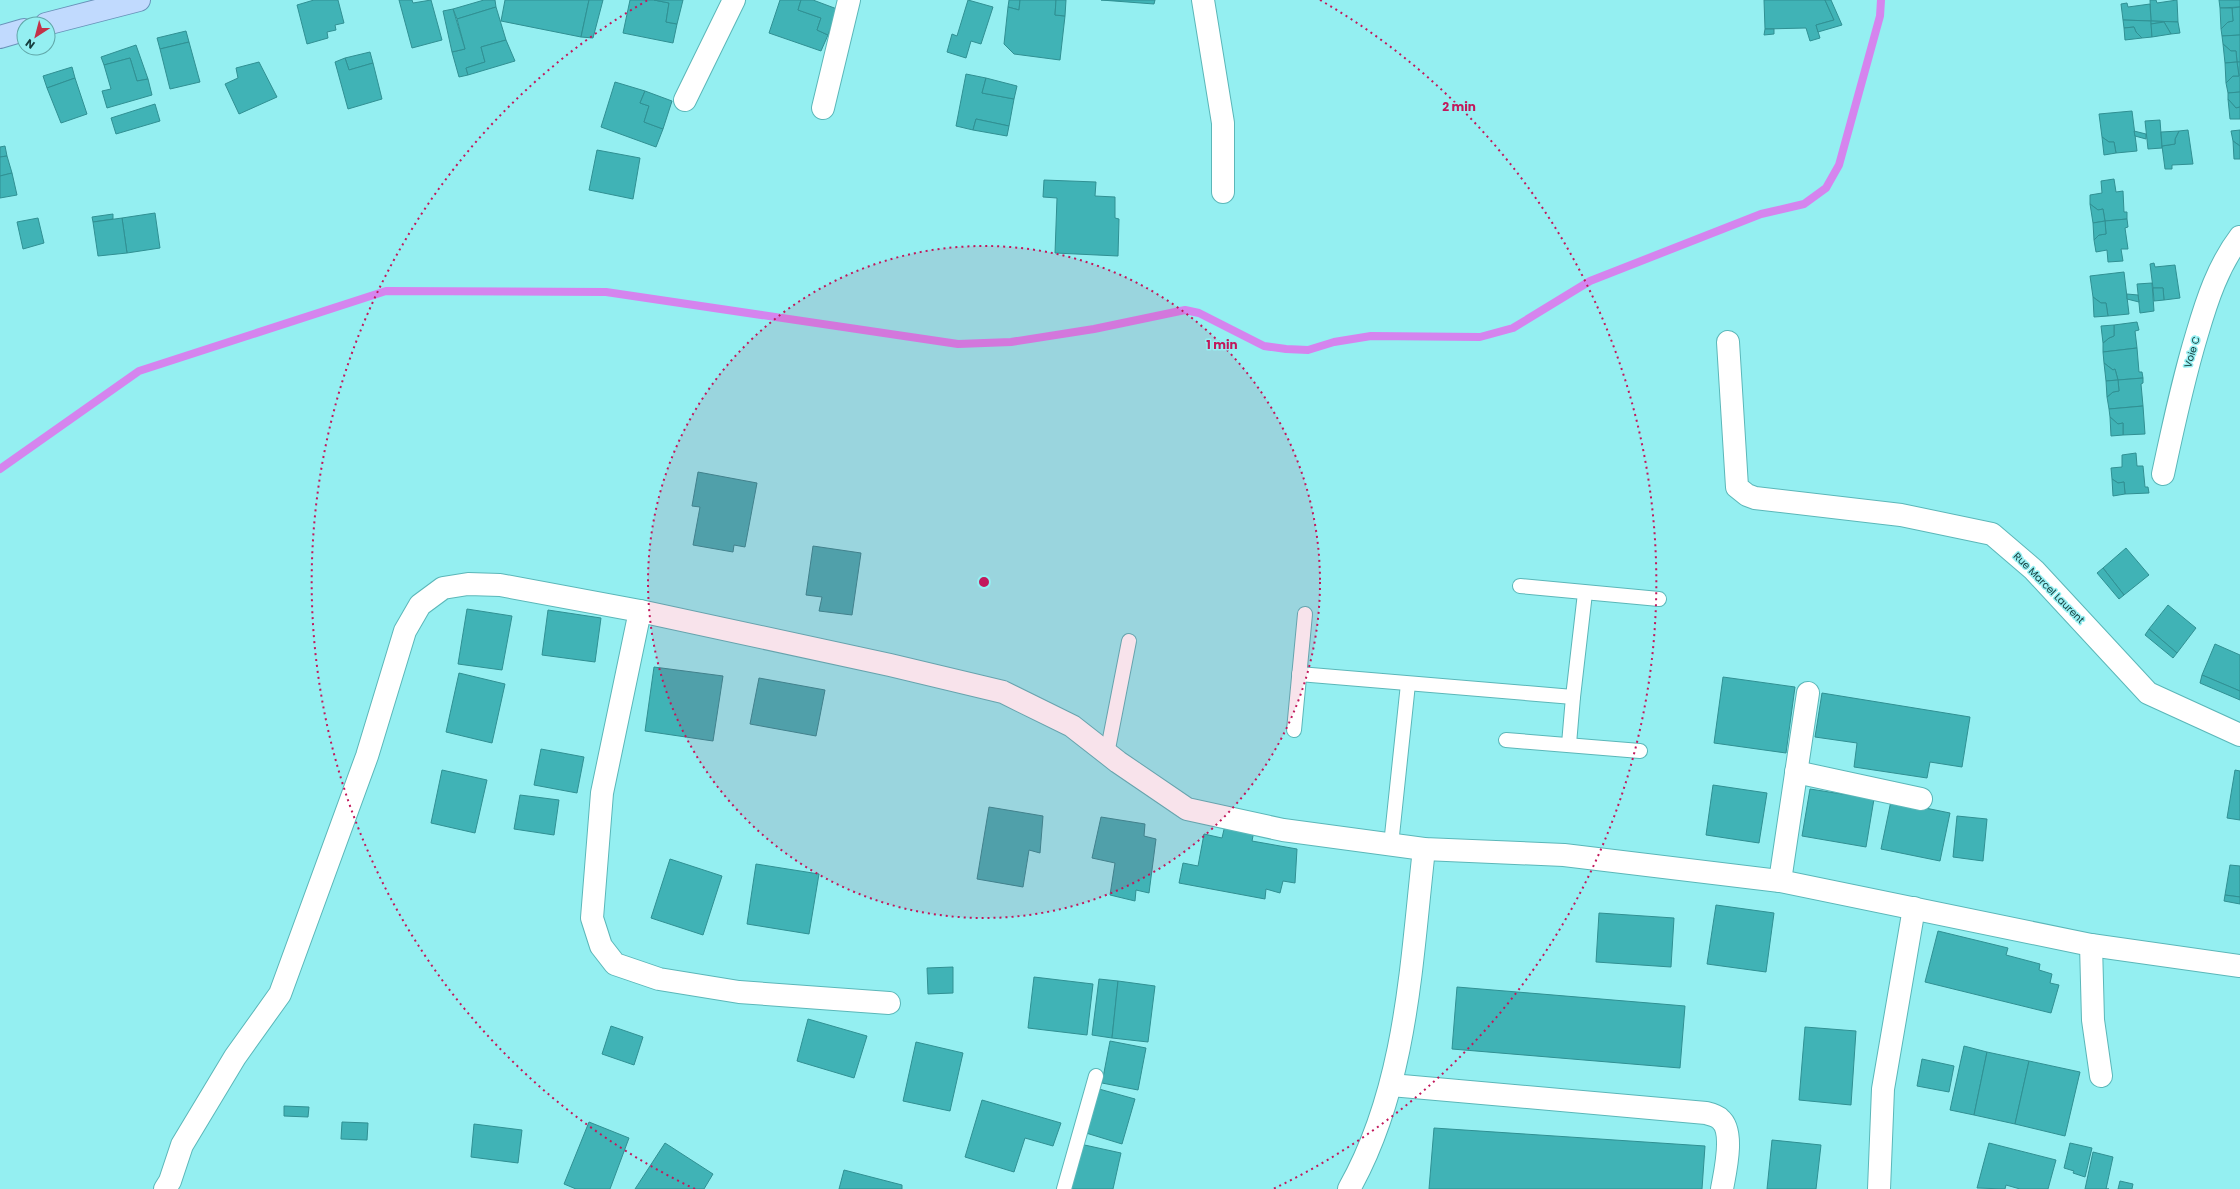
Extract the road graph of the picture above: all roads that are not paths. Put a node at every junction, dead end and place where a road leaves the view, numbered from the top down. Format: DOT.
graph roads {
  1 [pos="139,0"];
  2 [pos="734,0"];
  3 [pos="849,0"];
  4 [pos="1203,0"];
  5 [pos="56,21"];
  6 [pos="16,32"];
  7 [pos="0,37"];
  8 [pos="685,100"];
  9 [pos="823,108"];
  10 [pos="1223,192"];
  11 [pos="2240,237"];
  12 [pos="1728,342"];
  13 [pos="2163,474"];
  14 [pos="1520,586"];
  15 [pos="1585,593"];
  16 [pos="1659,599"];
  17 [pos="640,611"];
  18 [pos="1305,614"];
  19 [pos="1129,641"];
  20 [pos="1299,674"];
  21 [pos="1408,684"];
  22 [pos="1808,693"];
  23 [pos="1572,697"];
  24 [pos="1294,730"];
  25 [pos="2240,735"];
  26 [pos="1506,740"];
  27 [pos="1569,744"];
  28 [pos="1640,751"];
  29 [pos="1107,754"];
  30 [pos="1796,772"];
  31 [pos="1921,799"];
  32 [pos="1391,845"];
  33 [pos="1424,849"];
  34 [pos="1780,881"];
  35 [pos="1914,908"];
  36 [pos="2091,944"];
  37 [pos="2240,966"];
  38 [pos="889,1003"];
  39 [pos="1096,1076"];
  40 [pos="2101,1076"];
  41 [pos="1392,1085"];
  42 [pos="165,1189"];
  43 [pos="1064,1189"];
  44 [pos="1349,1189"];
  45 [pos="1722,1189"];
  46 [pos="1879,1189"];
  1 -- 5 [label="main road"];
  2 -- 8 [label="street"];
  3 -- 9 [label="street"];
  4 -- 10 [label="street"];
  6 -- 7 [label="main road"];
  11 -- 13 [label="street, Voie C"];
  12 -- 25 [label="street, Rue Marcel Laurent"];
  14 -- 15 [label="lane"];
  15 -- 16 [label="lane"];
  15 -- 23 [label="lane"];
  17 -- 29 [label="street"];
  17 -- 38 [label="street"];
  17 -- 42 [label="street"];
  18 -- 20 [label="lane"];
  19 -- 29 [label="lane"];
  20 -- 21 [label="lane"];
  20 -- 24 [label="lane"];
  21 -- 23 [label="lane"];
  21 -- 32 [label="lane"];
  22 -- 30 [label="street"];
  23 -- 27 [label="lane"];
  26 -- 27 [label="lane"];
  27 -- 28 [label="lane"];
  29 -- 32 [label="street"];
  30 -- 31 [label="street"];
  30 -- 34 [label="street"];
  32 -- 33 [label="street"];
  33 -- 34 [label="street"];
  33 -- 41 [label="street"];
  34 -- 35 [label="street"];
  35 -- 36 [label="street"];
  35 -- 46 [label="street"];
  36 -- 37 [label="street"];
  36 -- 40 [label="street"];
  39 -- 43 [label="lane"];
  41 -- 44 [label="street"];
  41 -- 45 [label="street"];
}
